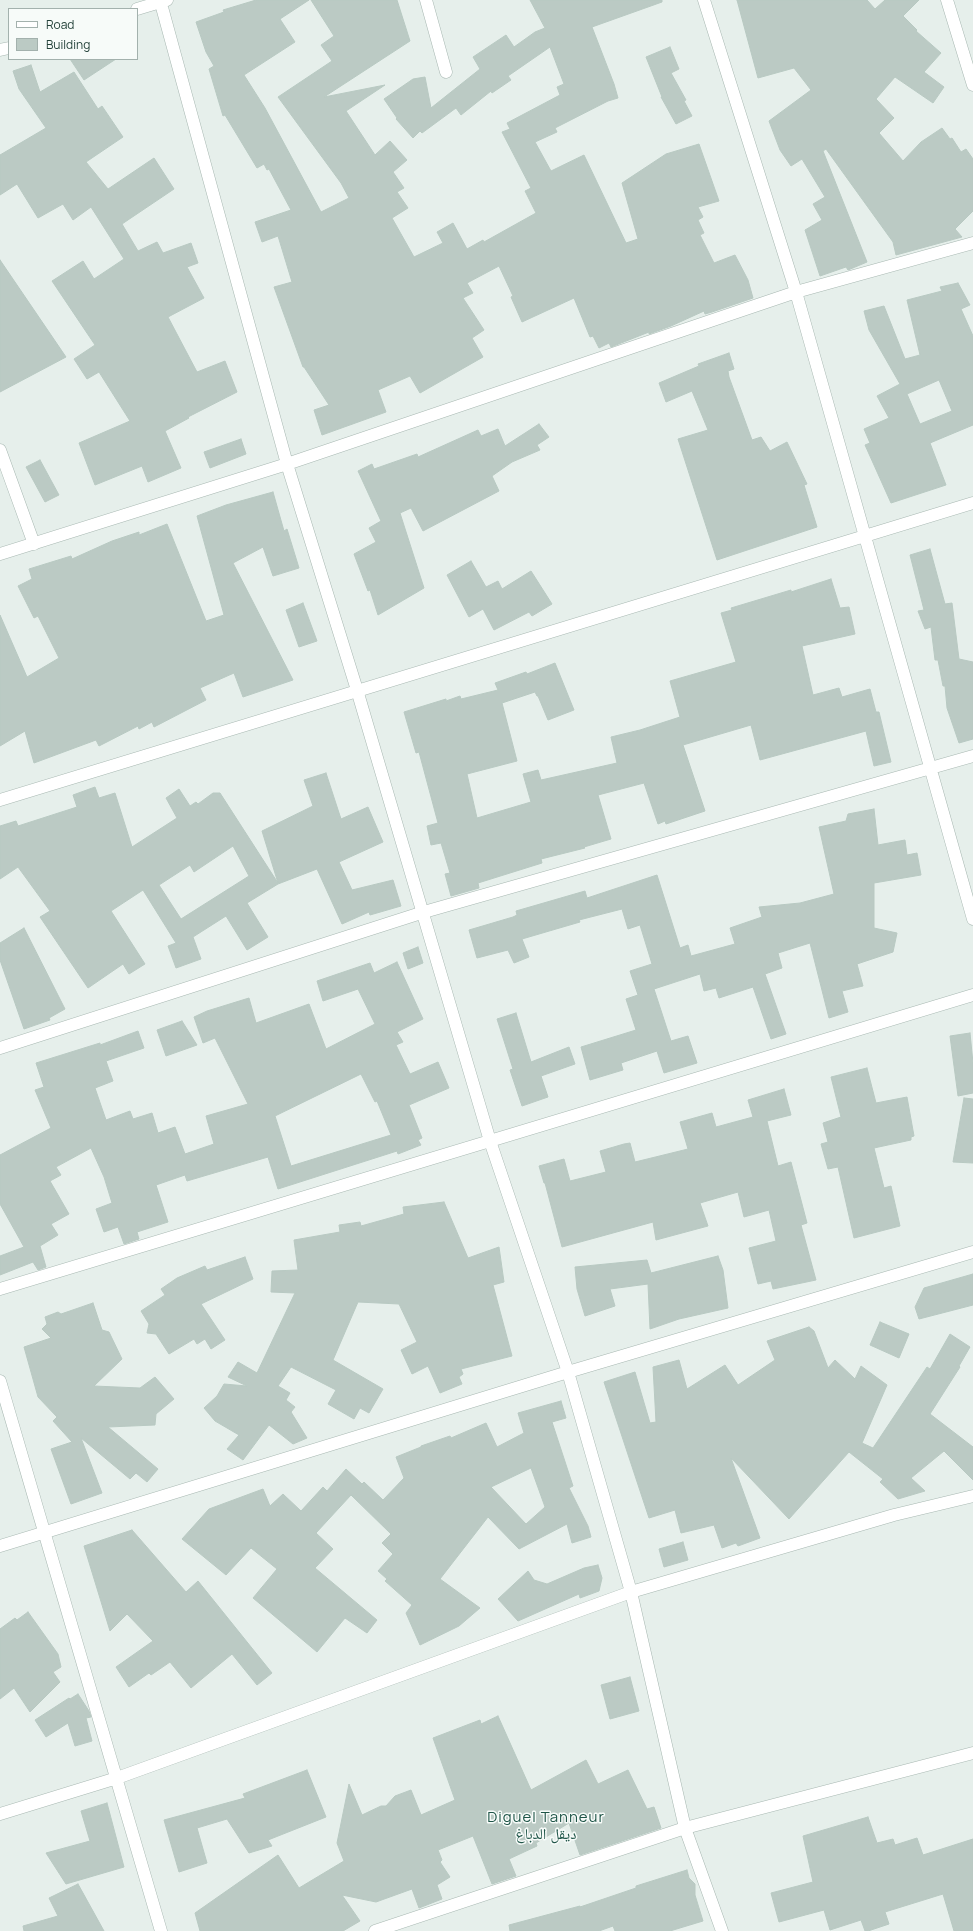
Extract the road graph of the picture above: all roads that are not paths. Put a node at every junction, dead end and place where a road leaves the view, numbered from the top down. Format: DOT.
graph roads {
  1 [pos="426,0"];
  2 [pos="704,0"];
  3 [pos="947,0"];
  4 [pos="162,1"];
  5 [pos="138,9"];
  6 [pos="446,72"];
  7 [pos="973,85"];
  8 [pos="973,243"];
  9 [pos="796,292"];
  10 [pos="0,450"];
  11 [pos="287,464"];
  12 [pos="973,503"];
  13 [pos="866,535"];
  14 [pos="34,544"];
  15 [pos="0,554"];
  16 [pos="357,690"];
  17 [pos="973,756"];
  18 [pos="931,768"];
  19 [pos="0,800"];
  20 [pos="424,912"];
  21 [pos="973,919"];
  22 [pos="973,995"];
  23 [pos="0,1048"];
  24 [pos="490,1141"];
  25 [pos="973,1252"];
  26 [pos="0,1289"];
  27 [pos="568,1372"];
  28 [pos="0,1381"];
  29 [pos="973,1496"];
  30 [pos="44,1532"];
  31 [pos="0,1546"];
  32 [pos="631,1592"];
  33 [pos="973,1752"];
  34 [pos="117,1778"];
  35 [pos="0,1814"];
  36 [pos="685,1828"];
  37 [pos="161,1931"];
  38 [pos="375,1931"];
  39 [pos="722,1931"];
  1 -- 6 [label="street"];
  2 -- 9 [label="street"];
  3 -- 7 [label="street"];
  4 -- 5 [label="street"];
  4 -- 11 [label="street"];
  8 -- 9 [label="street"];
  9 -- 11 [label="street"];
  9 -- 13 [label="street"];
  10 -- 14 [label="street"];
  11 -- 14 [label="street"];
  11 -- 16 [label="street"];
  12 -- 13 [label="street"];
  13 -- 16 [label="street"];
  13 -- 18 [label="street"];
  14 -- 15 [label="street"];
  16 -- 19 [label="street"];
  16 -- 20 [label="street"];
  17 -- 18 [label="street"];
  18 -- 20 [label="street"];
  18 -- 21 [label="street"];
  20 -- 23 [label="street"];
  20 -- 24 [label="street"];
  22 -- 24 [label="street"];
  24 -- 26 [label="street"];
  24 -- 27 [label="street"];
  25 -- 27 [label="street"];
  27 -- 30 [label="street"];
  27 -- 32 [label="street"];
  28 -- 30 [label="street"];
  29 -- 32 [label="street"];
  30 -- 31 [label="street"];
  30 -- 34 [label="street"];
  32 -- 34 [label="street"];
  32 -- 36 [label="street"];
  33 -- 36 [label="street"];
  34 -- 35 [label="street"];
  34 -- 37 [label="street"];
  36 -- 38 [label="street"];
  36 -- 39 [label="street"];
}
